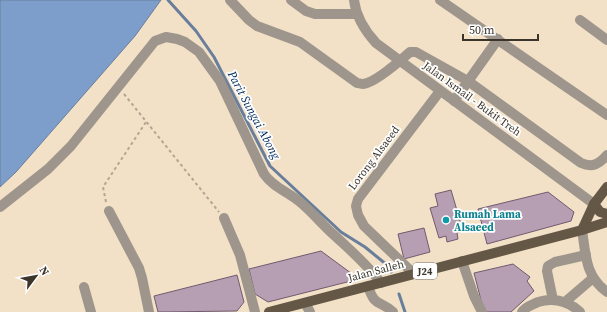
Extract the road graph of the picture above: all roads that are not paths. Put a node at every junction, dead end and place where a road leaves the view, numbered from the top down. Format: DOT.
graph roads {
  1 [pos="230,0"];
  2 [pos="291,0"];
  3 [pos="354,0"];
  4 [pos="440,0"];
  5 [pos="357,14"];
  6 [pos="580,20"];
  7 [pos="498,39"];
  8 [pos="607,40"];
  9 [pos="400,61"];
  10 [pos="468,81"];
  11 [pos="440,91"];
  12 [pos="454,101"];
  13 [pos="607,115"];
  14 [pos="607,155"];
  15 [pos="607,187"];
  16 [pos="594,204"];
  17 [pos="0,207"];
  18 [pos="109,211"];
  19 [pos="607,214"];
  20 [pos="224,218"];
  21 [pos="607,222"];
  22 [pos="582,230"];
  23 [pos="586,255"];
  24 [pos="462,261"];
  25 [pos="414,274"];
  26 [pos="593,278"];
  27 [pos="381,283"];
  28 [pos="368,286"];
  29 [pos="84,287"];
  30 [pos="607,292"];
  31 [pos="553,300"];
  32 [pos="565,302"];
  33 [pos="305,303"];
  34 [pos="91,312"];
  35 [pos="149,312"];
  36 [pos="255,312"];
  37 [pos="269,312"];
  38 [pos="310,312"];
  39 [pos="393,312"];
  40 [pos="482,312"];
  41 [pos="522,312"];
  42 [pos="580,312"];
  1 -- 9 [label="street"];
  2 -- 5 [label="street"];
  3 -- 5 [label="street, Jalan Ismail - Bukit Treh"];
  4 -- 7 [label="street"];
  5 -- 9 [label="street, Jalan Ismail - Bukit Treh"];
  6 -- 8 [label="street"];
  7 -- 10 [label="street"];
  7 -- 13 [label="street"];
  9 -- 10 [label="street"];
  9 -- 11 [label="street, Jalan Ismail - Bukit Treh"];
  10 -- 12 [label="street"];
  10 -- 14 [label="street"];
  11 -- 12 [label="street, Jalan Ismail - Bukit Treh"];
  11 -- 25 [label="street, Lorong Alsaeed"];
  12 -- 16 [label="street, Jalan Ismail - Bukit Treh"];
  15 -- 16 [label="main road"];
  16 -- 19 [label="main road"];
  16 -- 22 [label="main road"];
  17 -- 27 [label="street"];
  18 -- 35 [label="street"];
  20 -- 36 [label="street"];
  21 -- 22 [label="main road, J24"];
  22 -- 23 [label="street"];
  22 -- 24 [label="main road, Jalan Salleh / J24"];
  23 -- 26 [label="street"];
  23 -- 31 [label="street"];
  24 -- 25 [label="main road, Jalan Salleh / J24"];
  24 -- 40 [label="street"];
  25 -- 27 [label="main road, Jalan Salleh / J24"];
  26 -- 30 [label="street"];
  26 -- 32 [label="street"];
  27 -- 28 [label="main road, Jalan Salleh / J24"];
  28 -- 33 [label="main road, Jalan Salleh / J24"];
  28 -- 39 [label="street"];
  29 -- 34 [label="street"];
  31 -- 32 [label="street"];
  31 -- 41 [label="street"];
  32 -- 42 [label="street"];
  33 -- 37 [label="main road, Jalan Salleh / J24"];
  33 -- 38 [label="street"];
}
